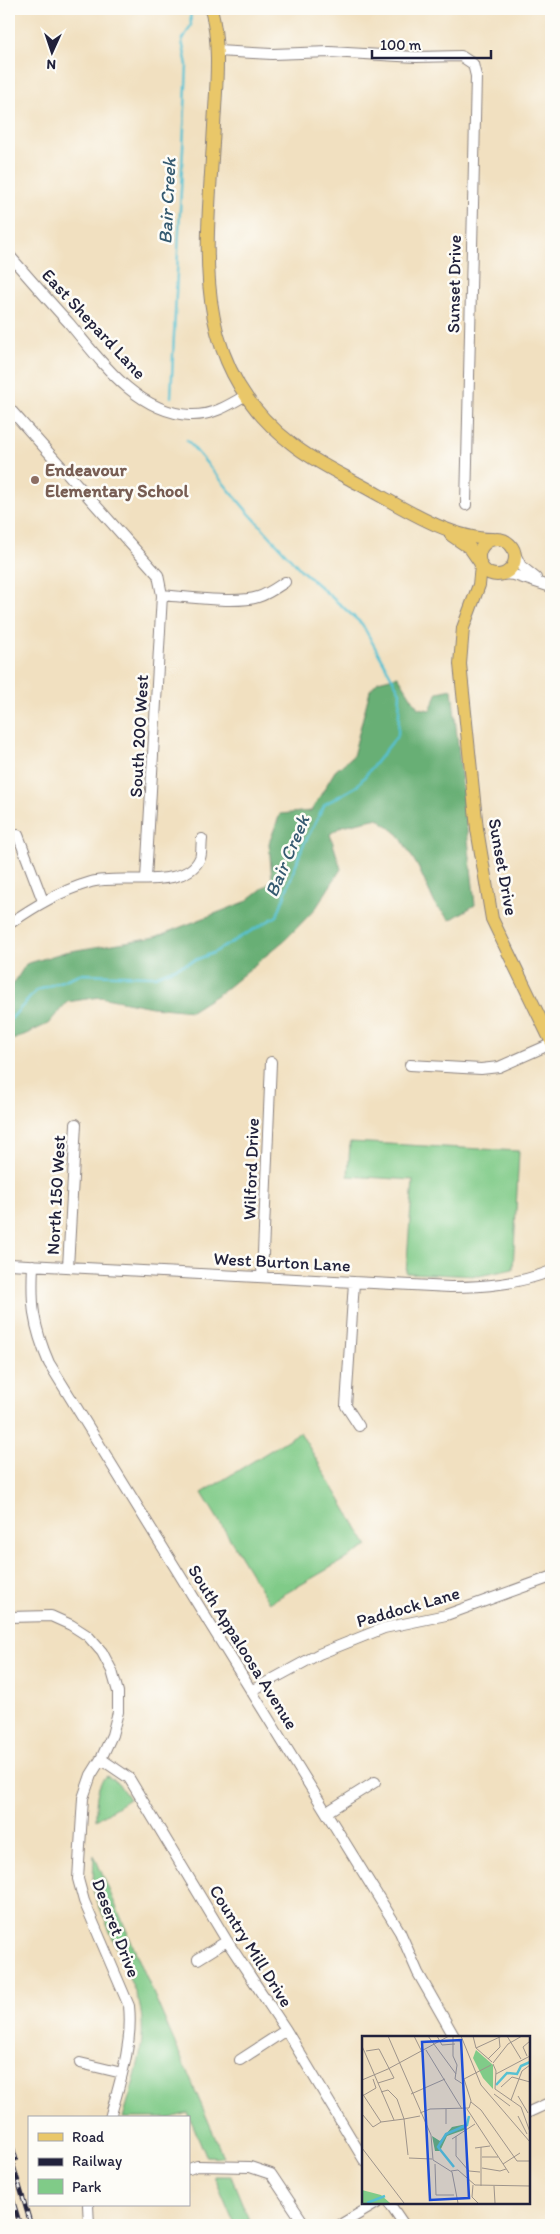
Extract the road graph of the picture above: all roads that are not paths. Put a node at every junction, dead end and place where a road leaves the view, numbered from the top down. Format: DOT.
graph roads {
  1 [pos="211,9"];
  2 [pos="216,51"];
  3 [pos="9,255"];
  4 [pos="246,395"];
  5 [pos="9,408"];
  6 [pos="466,505"];
  7 [pos="437,525"];
  8 [pos="492,539"];
  9 [pos="514,552"];
  10 [pos="480,563"];
  11 [pos="499,575"];
  12 [pos="285,582"];
  13 [pos="547,585"];
  14 [pos="162,595"];
  15 [pos="472,602"];
  16 [pos="18,835"];
  17 [pos="202,839"];
  18 [pos="146,879"];
  19 [pos="43,901"];
  20 [pos="9,924"];
  21 [pos="551,1043"];
  22 [pos="271,1062"];
  23 [pos="410,1065"];
  24 [pos="76,1124"];
  25 [pos="9,1264"];
  26 [pos="33,1265"];
  27 [pos="68,1267"];
  28 [pos="551,1271"];
  29 [pos="262,1277"];
  30 [pos="354,1282"];
  31 [pos="359,1426"];
  32 [pos="551,1577"];
  33 [pos="9,1617"];
  34 [pos="251,1691"];
  35 [pos="101,1759"];
  36 [pos="375,1782"];
  37 [pos="327,1812"];
  38 [pos="228,1940"];
  39 [pos="198,1959"];
  40 [pos="286,2030"];
  41 [pos="454,2036"];
  42 [pos="240,2060"];
  43 [pos="80,2063"];
  44 [pos="122,2073"];
  45 [pos="551,2102"];
  46 [pos="530,2112"];
  47 [pos="111,2116"];
  48 [pos="362,2157"];
  49 [pos="190,2169"];
  50 [pos="375,2204"];
  51 [pos="390,2204"];
  52 [pos="88,2206"];
  53 [pos="89,2225"];
  54 [pos="305,2225"];
  55 [pos="340,2225"];
  56 [pos="404,2225"];
  1 -- 2 [label="main road"];
  2 -- 4 [label="main road"];
  2 -- 6 [label="street, Sunset Drive"];
  3 -- 4 [label="street, East Shepard Lane"];
  4 -- 7 [label="main road"];
  5 -- 14 [label="street"];
  7 -- 8 [label="main road"];
  7 -- 10 [label="main road"];
  8 -- 9 [label="main road"];
  8 -- 10 [label="main road"];
  9 -- 11 [label="main road"];
  9 -- 13 [label="street"];
  10 -- 11 [label="main road"];
  10 -- 15 [label="main road, Sunset Drive"];
  11 -- 13 [label="street"];
  11 -- 15 [label="main road"];
  12 -- 14 [label="street"];
  14 -- 18 [label="street, South 200 West"];
  15 -- 21 [label="main road, Sunset Drive"];
  16 -- 19 [label="street"];
  17 -- 18 [label="street"];
  18 -- 19 [label="street"];
  19 -- 20 [label="street"];
  21 -- 23 [label="street"];
  22 -- 29 [label="street, Wilford Drive"];
  24 -- 27 [label="street, North 150 West"];
  25 -- 26 [label="street, West Burton Lane"];
  26 -- 27 [label="street, West Burton Lane"];
  26 -- 34 [label="street, South Appaloosa Avenue"];
  27 -- 29 [label="street, West Burton Lane"];
  28 -- 30 [label="street, West Burton Lane"];
  29 -- 30 [label="street, West Burton Lane"];
  30 -- 31 [label="street"];
  32 -- 34 [label="street, Paddock Lane"];
  33 -- 35 [label="street, Deseret Drive"];
  34 -- 37 [label="street, South Appaloosa Avenue"];
  35 -- 38 [label="street, Country Mill Drive"];
  35 -- 44 [label="street, Deseret Drive"];
  36 -- 37 [label="street"];
  37 -- 41 [label="street, South Appaloosa Avenue"];
  38 -- 39 [label="street"];
  38 -- 40 [label="street, Country Mill Drive"];
  40 -- 42 [label="street"];
  40 -- 48 [label="street, Country Mill Drive"];
  43 -- 44 [label="street"];
  44 -- 47 [label="street, Deseret Drive"];
  45 -- 46 [label="street"];
  49 -- 54 [label="street"];
  50 -- 55 [label="street"];
  51 -- 56 [label="street"];
  52 -- 53 [label="street"];
}
